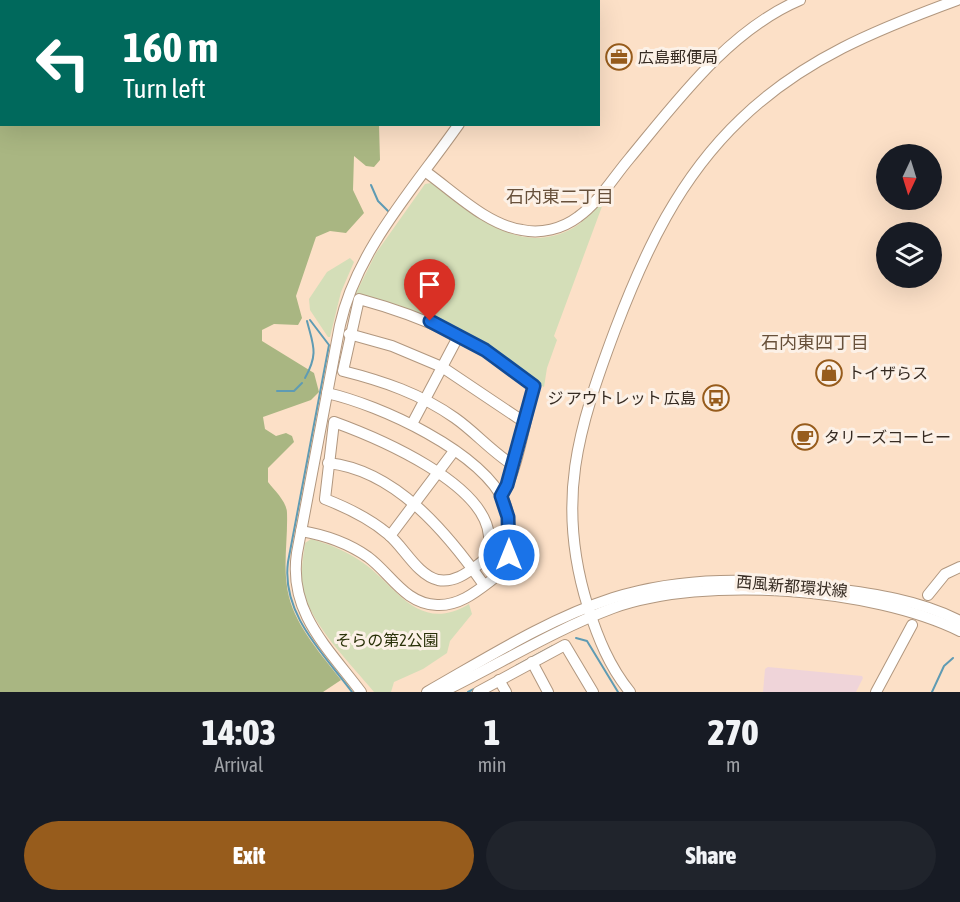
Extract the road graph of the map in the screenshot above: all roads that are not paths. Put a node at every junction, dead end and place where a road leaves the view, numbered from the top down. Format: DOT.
graph roads {
  1 [pos="800,0"];
  2 [pos="957,0"];
  3 [pos="458,126"];
  4 [pos="426,171"];
  5 [pos="350,334"];
  6 [pos="459,335"];
  7 [pos="442,367"];
  8 [pos="327,393"];
  9 [pos="425,400"];
  10 [pos="524,422"];
  11 [pos="412,424"];
  12 [pos="454,451"];
  13 [pos="328,463"];
  14 [pos="513,465"];
  15 [pos="438,473"];
  16 [pos="501,496"];
  17 [pos="414,503"];
  18 [pos="301,531"];
  19 [pos="390,536"];
  20 [pos="960,567"];
  21 [pos="473,568"];
  22 [pos="484,585"];
  23 [pos="928,594"];
  24 [pos="590,613"];
  25 [pos="960,621"];
  26 [pos="912,625"];
  27 [pos="960,631"];
  28 [pos="532,663"];
  29 [pos="499,680"];
  30 [pos="361,692"];
  31 [pos="427,692"];
  32 [pos="442,692"];
  33 [pos="478,692"];
  34 [pos="506,692"];
  35 [pos="549,692"];
  36 [pos="593,692"];
  37 [pos="630,692"];
  38 [pos="876,692"];
  1 -- 4 [label="street"];
  2 -- 24 [label="street"];
  3 -- 4 [label="street"];
  4 -- 8 [label="street"];
  5 -- 6 [label="street"];
  5 -- 7 [label="street"];
  5 -- 9 [label="street"];
  6 -- 7 [label="street"];
  6 -- 10 [label="street"];
  7 -- 9 [label="street"];
  7 -- 10 [label="street"];
  8 -- 11 [label="street"];
  8 -- 18 [label="street"];
  9 -- 11 [label="street"];
  9 -- 14 [label="street"];
  10 -- 14 [label="street"];
  11 -- 12 [label="street"];
  12 -- 15 [label="street"];
  12 -- 16 [label="street"];
  13 -- 15 [label="street"];
  13 -- 17 [label="street"];
  13 -- 19 [label="street"];
  14 -- 16 [label="street"];
  15 -- 17 [label="street"];
  15 -- 21 [label="street"];
  16 -- 22 [label="street"];
  17 -- 19 [label="street"];
  17 -- 21 [label="street"];
  18 -- 22 [label="street"];
  18 -- 30 [label="street"];
  19 -- 21 [label="street"];
  20 -- 23 [label="street"];
  21 -- 22 [label="street"];
  24 -- 25 [label="street, 西風新都環状線"];
  24 -- 27 [label="street, 西風新都環状線"];
  24 -- 31 [label="street, 西風新都環状線"];
  24 -- 32 [label="street, 西風新都環状線"];
  24 -- 37 [label="street"];
  26 -- 38 [label="street"];
  28 -- 29 [label="street"];
  28 -- 35 [label="street"];
  28 -- 36 [label="street"];
  29 -- 33 [label="street"];
  29 -- 34 [label="street"];
}
